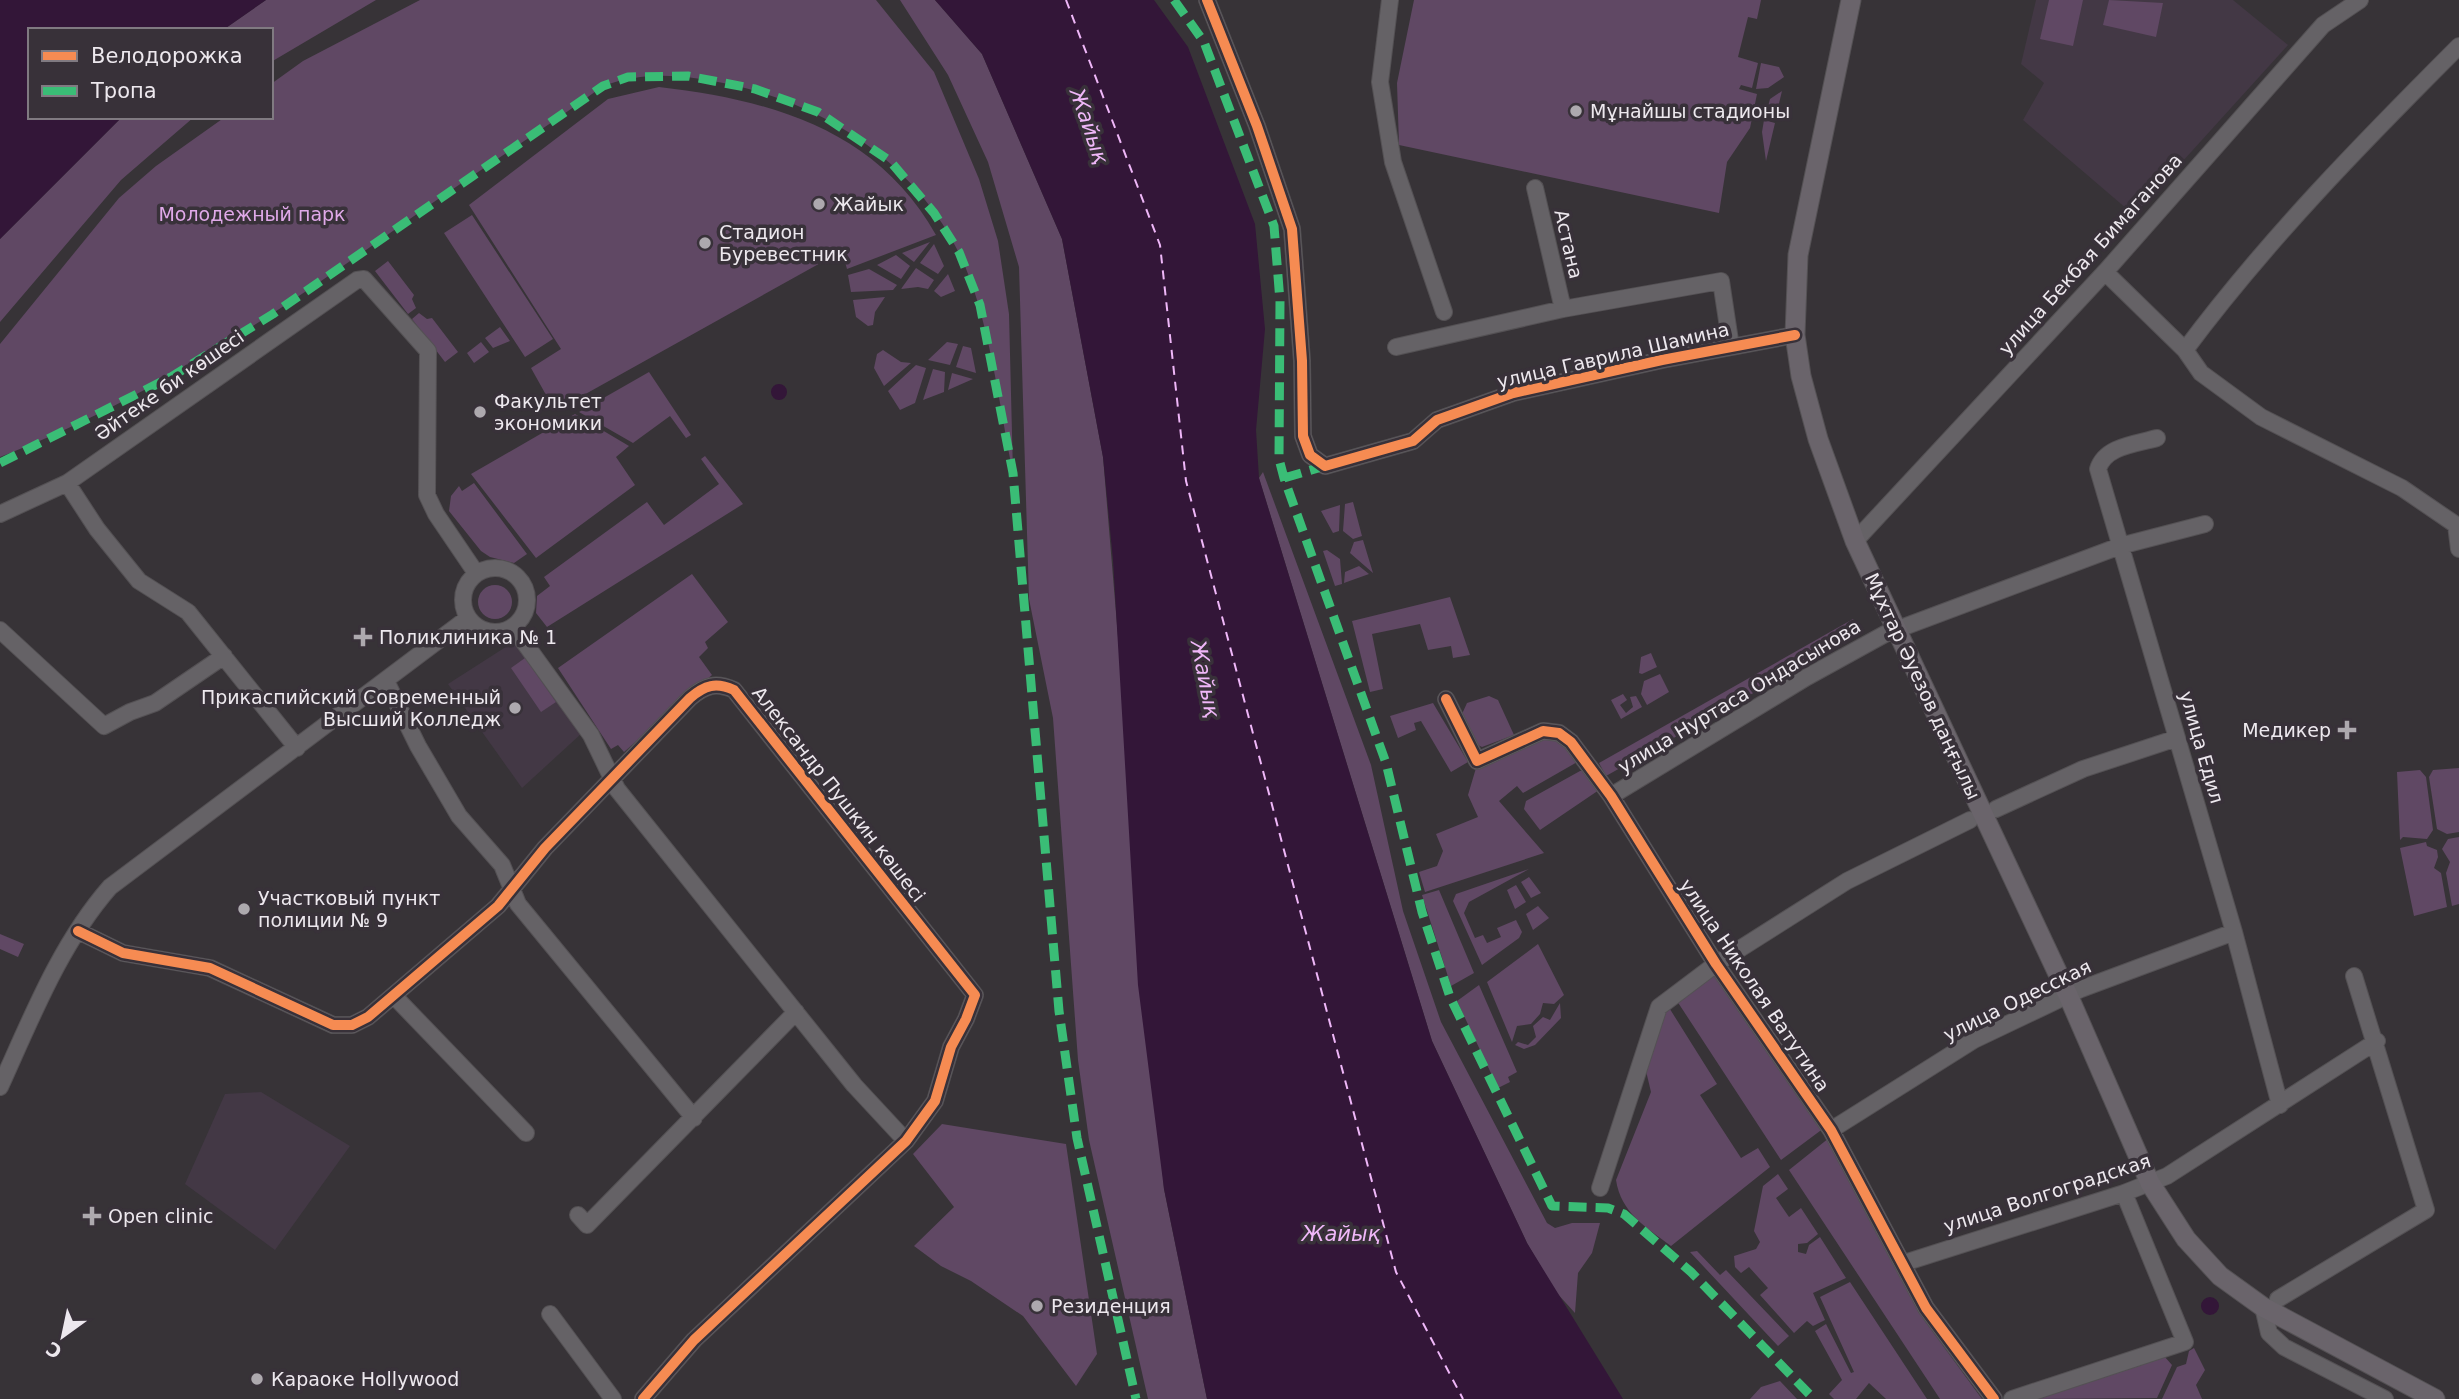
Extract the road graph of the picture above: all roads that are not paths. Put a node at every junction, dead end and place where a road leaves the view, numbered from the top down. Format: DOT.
graph roads {
  1 [pos="1207,0"];
  2 [pos="1390,0"];
  3 [pos="1851,0"];
  4 [pos="2360,0"];
  5 [pos="2459,46"];
  6 [pos="1535,188"];
  7 [pos="2105,272"];
  8 [pos="1563,309"];
  9 [pos="1444,312"];
  10 [pos="1795,335"];
  11 [pos="1731,346"];
  12 [pos="1396,347"];
  13 [pos="2185,350"];
  14 [pos="2157,438"];
  15 [pos="67,483"];
  16 [pos="0,513"];
  17 [pos="2205,524"];
  18 [pos="2457,526"];
  19 [pos="1855,541"];
  20 [pos="2120,547"];
  21 [pos="2459,549"];
  22 [pos="476,573"];
  23 [pos="468,618"];
  24 [pos="513,627"];
  25 [pos="0,630"];
  26 [pos="1898,630"];
  27 [pos="224,656"];
  28 [pos="386,681"];
  29 [pos="1446,699"];
  30 [pos="2177,737"];
  31 [pos="297,748"];
  32 [pos="613,779"];
  33 [pos="1611,796"];
  34 [pos="1996,809"];
  35 [pos="1970,820"];
  36 [pos="512,891"];
  37 [pos="78,931"];
  38 [pos="2234,932"];
  39 [pos="1716,964"];
  40 [pos="2354,976"];
  41 [pos="2067,995"];
  42 [pos="394,996"];
  43 [pos="796,1012"];
  44 [pos="2377,1041"];
  45 [pos="2,1078"];
  46 [pos="2280,1105"];
  47 [pos="694,1118"];
  48 [pos="1831,1129"];
  49 [pos="526,1133"];
  50 [pos="906,1141"];
  51 [pos="2150,1183"];
  52 [pos="1600,1188"];
  53 [pos="2124,1193"];
  54 [pos="578,1215"];
  55 [pos="1904,1263"];
  56 [pos="2270,1303"];
  57 [pos="550,1314"];
  58 [pos="613,1399"];
  59 [pos="643,1399"];
  60 [pos="1994,1399"];
  61 [pos="2012,1399"];
  62 [pos="2385,1399"];
  63 [pos="2435,1399"];
  1 -- 11 [label="street, улица Гаврила Шамина"];
  2 -- 9 [label="street"];
  3 -- 10 [label="main road, Мұхтар Әуезов даңғылы"];
  4 -- 7 [label="street, улица Бекбая Бимаганова"];
  5 -- 13 [label="street"];
  6 -- 8 [label="street, Астана"];
  7 -- 13 [label="street"];
  7 -- 19 [label="street, улица Бекбая Бимаганова"];
  8 -- 11 [label="street"];
  8 -- 12 [label="street"];
  10 -- 11 [label="street, улица Гаврила Шамина"];
  10 -- 19 [label="main road, Мұхтар Әуезов даңғылы"];
  13 -- 18 [label="street"];
  14 -- 20 [label="street, улица Едил"];
  15 -- 16 [label="street, Әйтеке би көшесі"];
  15 -- 22 [label="street, Әйтеке би көшесі"];
  15 -- 27 [label="street"];
  17 -- 20 [label="street, улица Нуртаса Ондасынова"];
  18 -- 21 [label="street"];
  19 -- 26 [label="main road, Мұхтар Әуезов даңғылы"];
  20 -- 26 [label="street, улица Нуртаса Ондасынова"];
  20 -- 30 [label="street, улица Едил"];
  22 -- 23 [label="street"];
  22 -- 24 [label="street"];
  23 -- 24 [label="street"];
  23 -- 28 [label="street"];
  24 -- 32 [label="street"];
  25 -- 27 [label="street"];
  26 -- 33 [label="street, улица Нуртаса Ондасынова"];
  26 -- 41 [label="main road, Мұхтар Әуезов даңғылы"];
  27 -- 31 [label="street"];
  28 -- 31 [label="street"];
  28 -- 36 [label="street"];
  29 -- 33 [label="street, улица Николая Ватутина"];
  30 -- 34 [label="street"];
  30 -- 38 [label="street, улица Едил"];
  31 -- 37 [label="street"];
  32 -- 36 [label="street"];
  32 -- 43 [label="street"];
  32 -- 50 [label="street, Александр Пушкин көшесі"];
  33 -- 39 [label="street, улица Николая Ватутина"];
  35 -- 39 [label="street"];
  36 -- 42 [label="street"];
  36 -- 47 [label="street"];
  37 -- 42 [label="street"];
  37 -- 45 [label="street"];
  38 -- 41 [label="street, улица Одесская"];
  38 -- 46 [label="street, улица Едил"];
  39 -- 48 [label="street, улица Николая Ватутина"];
  39 -- 52 [label="street"];
  40 -- 44 [label="street"];
  41 -- 48 [label="street, улица Одесская"];
  41 -- 51 [label="main road, Мұхтар Әуезов даңғылы"];
  42 -- 49 [label="street"];
  43 -- 47 [label="street"];
  43 -- 50 [label="street"];
  44 -- 46 [label="street, улица Волгоградская"];
  44 -- 56 [label="street"];
  46 -- 51 [label="street, улица Волгоградская"];
  47 -- 54 [label="street"];
  48 -- 55 [label="street, улица Николая Ватутина"];
  50 -- 59 [label="street"];
  51 -- 53 [label="street, улица Волгоградская"];
  51 -- 56 [label="main road, Мұхтар Әуезов даңғылы"];
  53 -- 55 [label="street, улица Волгоградская"];
  53 -- 61 [label="street"];
  55 -- 60 [label="street, улица Николая Ватутина"];
  56 -- 62 [label="street"];
  56 -- 63 [label="main road, Мұхтар Әуезов даңғылы"];
  57 -- 58 [label="street"];
}
